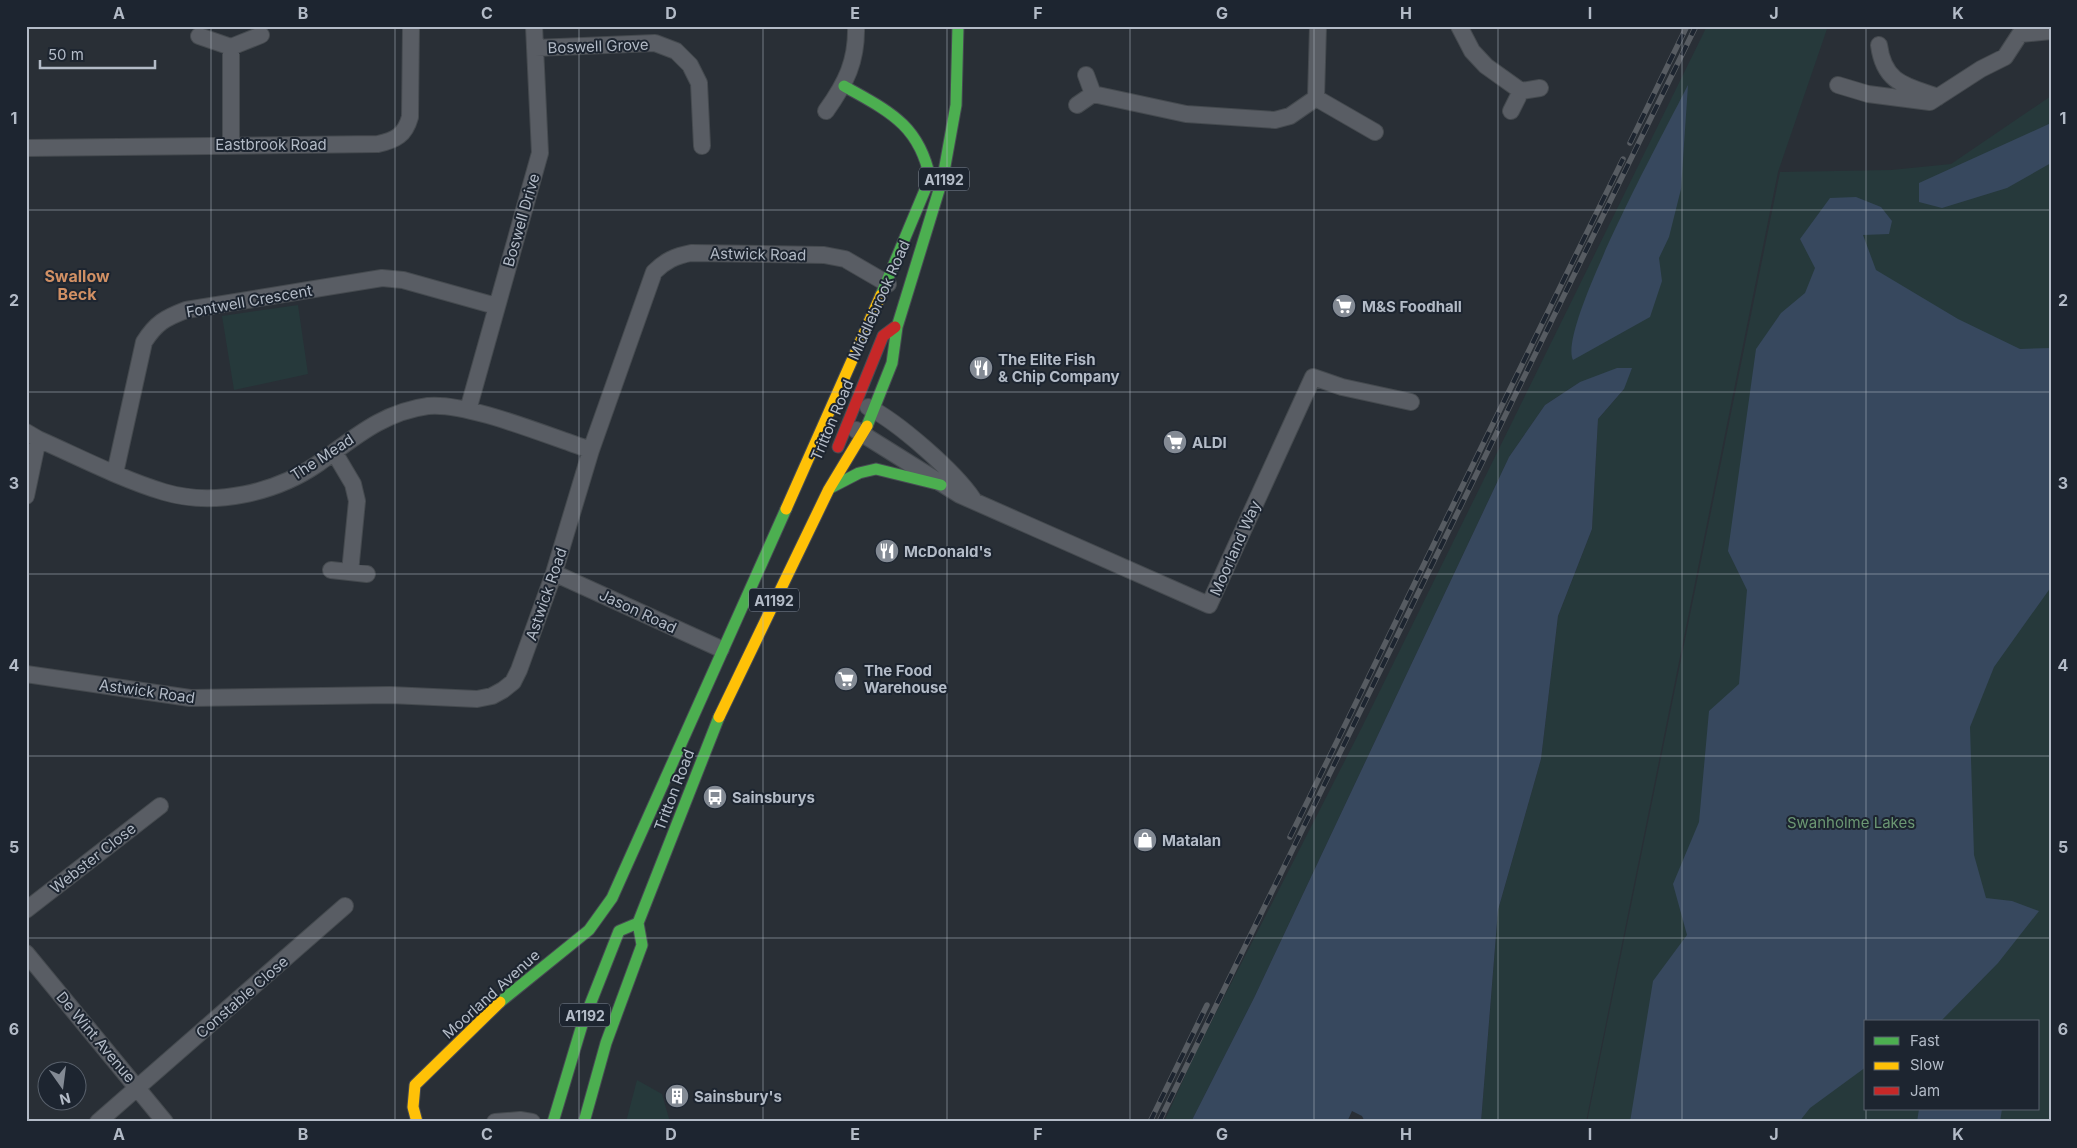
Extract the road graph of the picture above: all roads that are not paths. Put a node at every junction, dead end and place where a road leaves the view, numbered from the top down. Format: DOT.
graph roads {
  1 [pos="411,26"];
  2 [pos="534,26"];
  3 [pos="856,26"];
  4 [pos="958,26"];
  5 [pos="1318,26"];
  6 [pos="1459,26"];
  7 [pos="2017,30"];
  8 [pos="2051,31"];
  9 [pos="261,35"];
  10 [pos="199,36"];
  11 [pos="1879,46"];
  12 [pos="231,47"];
  13 [pos="536,48"];
  14 [pos="1086,75"];
  15 [pos="844,86"];
  16 [pos="1838,86"];
  17 [pos="1540,88"];
  18 [pos="1521,91"];
  19 [pos="1093,94"];
  20 [pos="1938,97"];
  21 [pos="1316,98"];
  22 [pos="1077,105"];
  23 [pos="826,111"];
  24 [pos="1511,111"];
  25 [pos="1375,132"];
  26 [pos="231,144"];
  27 [pos="702,146"];
  28 [pos="26,148"];
  29 [pos="888,284"];
  30 [pos="496,306"];
  31 [pos="897,326"];
  32 [pos="857,402"];
  33 [pos="1411,402"];
  34 [pos="468,410"];
  35 [pos="873,410"];
  36 [pos="847,426"];
  37 [pos="862,433"];
  38 [pos="32,436"];
  39 [pos="591,450"];
  40 [pos="334,452"];
  41 [pos="115,473"];
  42 [pos="941,485"];
  43 [pos="830,489"];
  44 [pos="26,496"];
  45 [pos="974,501"];
  46 [pos="331,570"];
  47 [pos="350,572"];
  48 [pos="554,573"];
  49 [pos="368,574"];
  50 [pos="721,650"];
  51 [pos="26,674"];
  52 [pos="160,806"];
  53 [pos="612,898"];
  54 [pos="345,906"];
  55 [pos="26,910"];
  56 [pos="638,923"];
  57 [pos="26,953"];
  58 [pos="635,994"];
  59 [pos="621,1001"];
  60 [pos="607,1010"];
  61 [pos="587,1052"];
  62 [pos="565,1071"];
  63 [pos="138,1088"];
  64 [pos="98,1122"];
  65 [pos="165,1122"];
  66 [pos="417,1122"];
  67 [pos="495,1122"];
  68 [pos="532,1122"];
  69 [pos="553,1122"];
  70 [pos="584,1122"];
  1 -- 26 [label="street, Eastbrook Road"];
  2 -- 13 [label="street, Boswell Drive"];
  3 -- 15 [label="street"];
  4 -- 31 [label="main road, Tritton Road / A1192"];
  5 -- 21 [label="street"];
  6 -- 18 [label="street"];
  7 -- 8 [label="street"];
  7 -- 20 [label="street"];
  9 -- 12 [label="street"];
  10 -- 12 [label="street"];
  11 -- 20 [label="street"];
  12 -- 26 [label="street"];
  13 -- 27 [label="street, Boswell Grove"];
  13 -- 30 [label="street, Boswell Drive"];
  14 -- 19 [label="street"];
  15 -- 23 [label="street"];
  15 -- 29 [label="main road, Middlebrook Road"];
  16 -- 20 [label="street"];
  17 -- 18 [label="street"];
  18 -- 24 [label="street"];
  19 -- 21 [label="street"];
  19 -- 22 [label="street"];
  21 -- 25 [label="street"];
  26 -- 28 [label="street, Eastbrook Road"];
  29 -- 39 [label="street, Astwick Road"];
  29 -- 50 [label="main road, Middlebrook Road"];
  30 -- 34 [label="street, Boswell Drive"];
  30 -- 41 [label="street, Fontwell Crescent"];
  31 -- 32 [label="main road, Tritton Road / A1192"];
  31 -- 35 [label="main road"];
  32 -- 35 [label="street, Moorland Way"];
  32 -- 36 [label="main road, Tritton Road / A1192"];
  33 -- 45 [label="street, Moorland Way"];
  34 -- 39 [label="street, The Mead"];
  34 -- 40 [label="street, The Mead"];
  35 -- 37 [label="main road"];
  35 -- 45 [label="street, Moorland Way"];
  36 -- 37 [label="street, Moorland Way"];
  36 -- 43 [label="main road, Tritton Road / A1192"];
  37 -- 42 [label="street, Moorland Way"];
  37 -- 43 [label="main road"];
  38 -- 41 [label="street, The Mead"];
  38 -- 44 [label="street"];
  39 -- 48 [label="street, Astwick Road"];
  40 -- 41 [label="street, The Mead"];
  40 -- 47 [label="street"];
  42 -- 43 [label="main road"];
  42 -- 45 [label="street, Moorland Way"];
  43 -- 56 [label="main road, Tritton Road / A1192"];
  46 -- 47 [label="street"];
  47 -- 49 [label="street"];
  48 -- 50 [label="street, Jason Road"];
  48 -- 51 [label="street, Astwick Road"];
  50 -- 53 [label="main road, Middlebrook Road"];
  52 -- 55 [label="street, Webster Close"];
  53 -- 66 [label="main road, Moorland Avenue"];
  54 -- 63 [label="street, Constable Close"];
  56 -- 59 [label="main road, Tritton Road / A1192"];
  56 -- 62 [label="main road, A1192"];
  57 -- 63 [label="street, De Wint Avenue"];
  58 -- 59 [label="main road"];
  59 -- 60 [label="main road"];
  59 -- 70 [label="main road, Tritton Road / A1192"];
  61 -- 62 [label="main road"];
  62 -- 69 [label="main road, A1192"];
  63 -- 64 [label="street, Constable Close"];
  63 -- 65 [label="street, De Wint Avenue"];
  67 -- 68 [label="street"];
}
